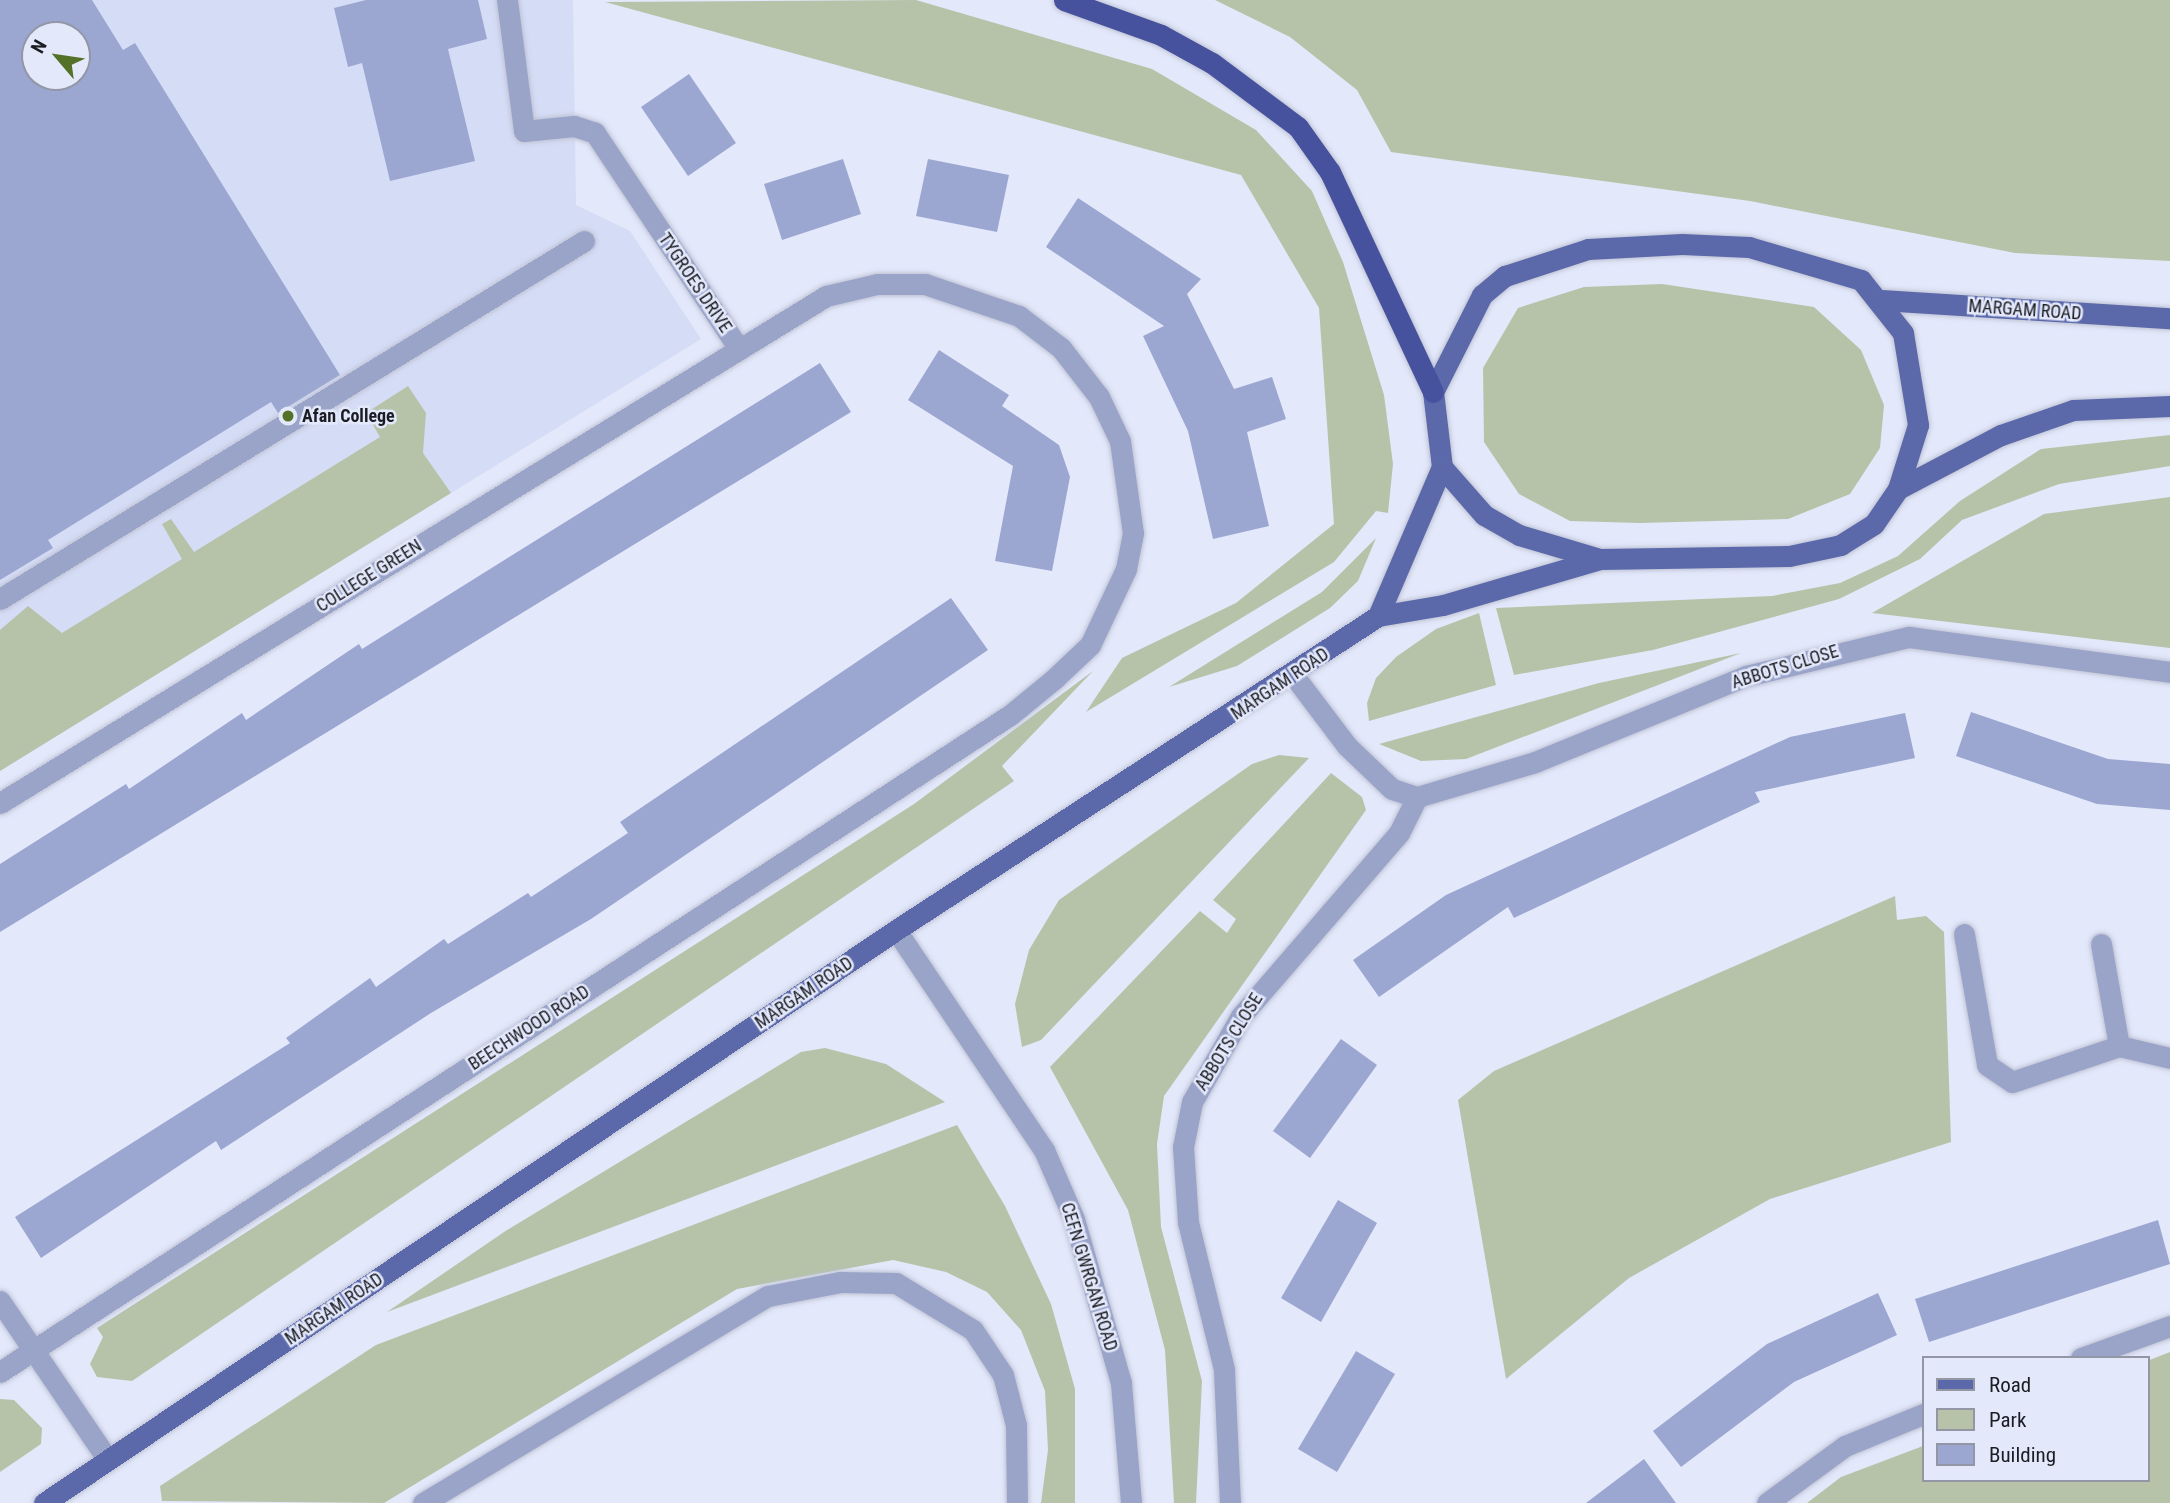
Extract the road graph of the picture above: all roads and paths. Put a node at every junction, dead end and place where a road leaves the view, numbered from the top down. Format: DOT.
graph roads {
  1 [pos="507,0"];
  2 [pos="1064,0"];
  3 [pos="584,242"];
  4 [pos="1880,300"];
  5 [pos="2170,318"];
  6 [pos="739,349"];
  7 [pos="1433,392"];
  8 [pos="2170,406"];
  9 [pos="1442,467"];
  10 [pos="1898,489"];
  11 [pos="1600,559"];
  12 [pos="0,599"];
  13 [pos="1378,616"];
  14 [pos="2170,672"];
  15 [pos="1294,676"];
  16 [pos="1054,679"];
  17 [pos="1417,797"];
  18 [pos="0,803"];
  19 [pos="896,930"];
  20 [pos="1964,934"];
  21 [pos="2101,944"];
  22 [pos="2119,1046"];
  23 [pos="2170,1058"];
  24 [pos="0,1301"];
  25 [pos="2170,1326"];
  26 [pos="33,1351"];
  27 [pos="2087,1356"];
  28 [pos="0,1372"];
  29 [pos="1922,1414"];
  30 [pos="108,1460"];
  31 [pos="44,1503"];
  32 [pos="423,1503"];
  33 [pos="1017,1503"];
  34 [pos="1131,1503"];
  35 [pos="1230,1503"];
  36 [pos="1767,1503"];
  1 -- 6 [label="street, TYGROES DRIVE"];
  2 -- 7 [label="highway"];
  3 -- 12 [label="street"];
  4 -- 5 [label="main road, MARGAM ROAD"];
  4 -- 7 [label="main road"];
  4 -- 10 [label="main road"];
  6 -- 16 [label="street, TYGROES DRIVE"];
  6 -- 18 [label="street, COLLEGE GREEN"];
  7 -- 9 [label="main road"];
  8 -- 10 [label="main road"];
  9 -- 11 [label="main road"];
  9 -- 13 [label="main road"];
  10 -- 11 [label="main road"];
  11 -- 13 [label="main road, MARGAM ROAD"];
  13 -- 15 [label="main road, MARGAM ROAD"];
  14 -- 17 [label="street, ABBOTS CLOSE"];
  15 -- 17 [label="street"];
  15 -- 19 [label="main road, MARGAM ROAD"];
  16 -- 26 [label="street, BEECHWOOD ROAD"];
  17 -- 35 [label="street, ABBOTS CLOSE"];
  19 -- 30 [label="main road, MARGAM ROAD"];
  19 -- 34 [label="street, CEFN GWRGAN ROAD"];
  20 -- 22 [label="street"];
  21 -- 22 [label="street"];
  22 -- 23 [label="street"];
  24 -- 26 [label="street"];
  25 -- 27 [label="street"];
  26 -- 28 [label="street, BEECHWOOD ROAD"];
  26 -- 30 [label="street"];
  29 -- 36 [label="street"];
  30 -- 31 [label="main road, MARGAM ROAD"];
  32 -- 33 [label="street"];
}
